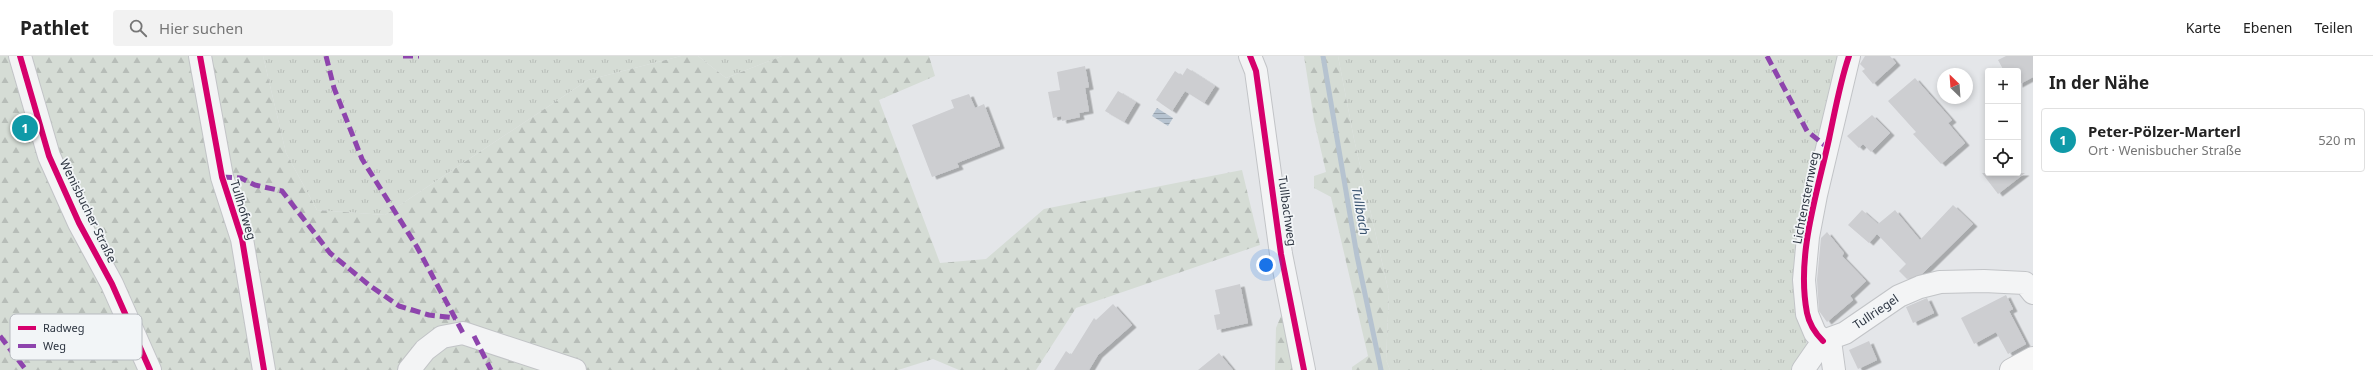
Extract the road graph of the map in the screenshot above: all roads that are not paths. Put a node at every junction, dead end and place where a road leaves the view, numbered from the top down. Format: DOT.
graph roads {
  1 [pos="20,56"];
  2 [pos="200,56"];
  3 [pos="1250,56"];
  4 [pos="1849,56"];
  5 [pos="2033,293"];
  6 [pos="125,314"];
  7 [pos="1823,341"];
  8 [pos="142,352"];
  9 [pos="2033,358"];
  10 [pos="150,370"];
  11 [pos="264,370"];
  12 [pos="409,370"];
  13 [pos="575,370"];
  14 [pos="1304,370"];
  15 [pos="1803,370"];
  16 [pos="1834,370"];
  17 [pos="2012,370"];
  1 -- 6 [label="street, Wenisbucher Straße"];
  2 -- 11 [label="street, Tullhofweg"];
  3 -- 14 [label="street, Tullbachweg"];
  4 -- 7 [label="street, Lichtensternweg"];
  5 -- 7 [label="street, Tullriegel"];
  7 -- 15 [label="street"];
  7 -- 16 [label="street, Lichtensternweg"];
  8 -- 10 [label="street, Wenisbucher Straße"];
  9 -- 17 [label="main road"];
  12 -- 13 [label="street"];
}
